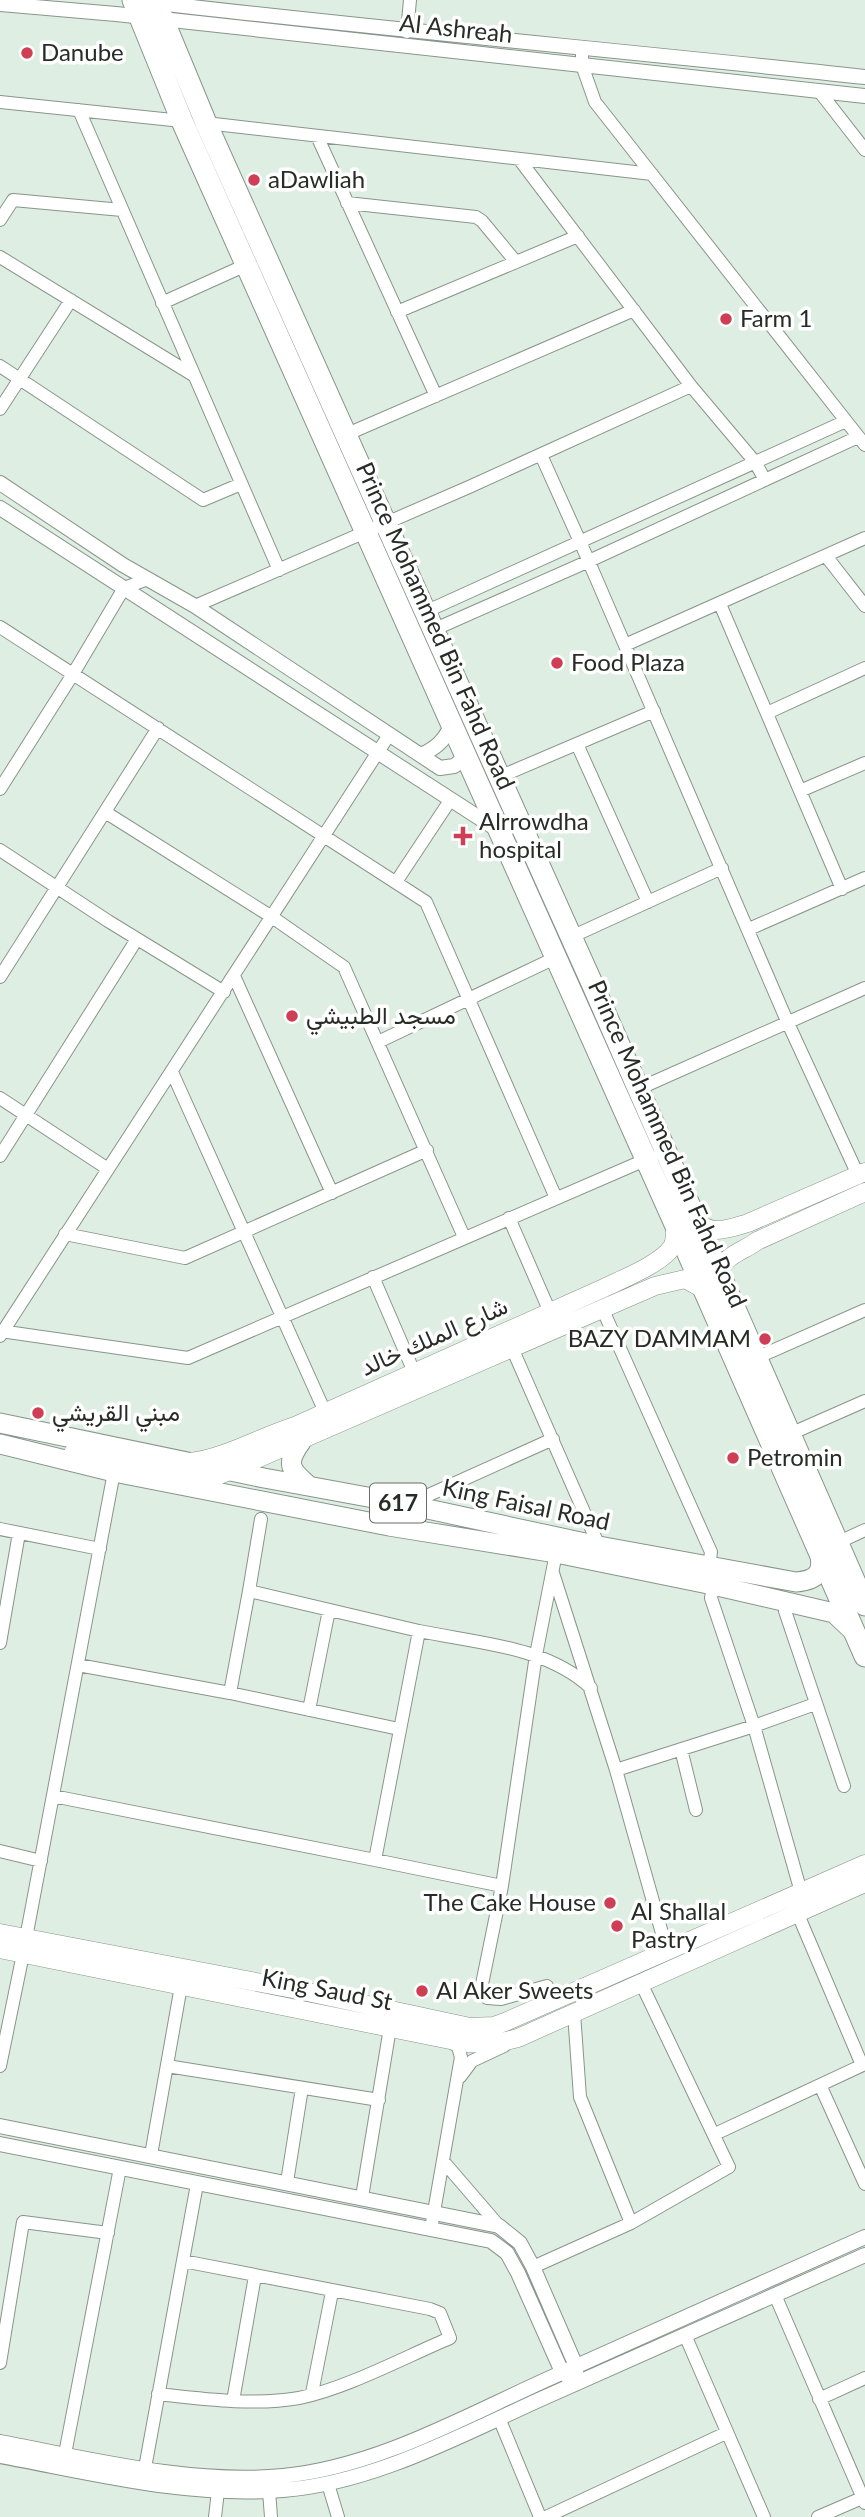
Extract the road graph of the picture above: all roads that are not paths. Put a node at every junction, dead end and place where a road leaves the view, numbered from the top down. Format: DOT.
graph roads {
  1 [pos="410,0"];
  2 [pos="0,4"];
  3 [pos="158,8"];
  4 [pos="136,9"];
  5 [pos="407,32"];
  6 [pos="582,47"];
  7 [pos="582,65"];
  8 [pos="865,77"];
  9 [pos="819,91"];
  10 [pos="865,96"];
  11 [pos="0,102"];
  12 [pos="79,110"];
  13 [pos="182,121"];
  14 [pos="206,123"];
  15 [pos="317,135"];
  16 [pos="865,150"];
  17 [pos="519,159"];
  18 [pos="652,174"];
  19 [pos="348,203"];
  20 [pos="122,209"];
  21 [pos="0,220"];
  22 [pos="578,236"];
  23 [pos="0,257"];
  24 [pos="516,262"];
  25 [pos="246,265"];
  26 [pos="71,300"];
  27 [pos="162,303"];
  28 [pos="634,310"];
  29 [pos="397,312"];
  30 [pos="0,366"];
  31 [pos="194,375"];
  32 [pos="19,379"];
  33 [pos="691,386"];
  34 [pos="436,396"];
  35 [pos="0,409"];
  36 [pos="865,424"];
  37 [pos="855,433"];
  38 [pos="345,435"];
  39 [pos="541,455"];
  40 [pos="755,462"];
  41 [pos="765,480"];
  42 [pos="0,483"];
  43 [pos="241,484"];
  44 [pos="0,508"];
  45 [pos="384,523"];
  46 [pos="364,532"];
  47 [pos="865,538"];
  48 [pos="580,542"];
  49 [pos="826,556"];
  50 [pos="589,561"];
  51 [pos="279,570"];
  52 [pos="148,579"];
  53 [pos="124,588"];
  54 [pos="720,604"];
  55 [pos="195,606"];
  56 [pos="865,607"];
  57 [pos="428,621"];
  58 [pos="0,627"];
  59 [pos="625,645"];
  60 [pos="865,668"];
  61 [pos="73,674"];
  62 [pos="654,711"];
  63 [pos="766,713"];
  64 [pos="451,726"];
  65 [pos="158,728"];
  66 [pos="389,735"];
  67 [pos="577,744"];
  68 [pos="379,752"];
  69 [pos="421,755"];
  70 [pos="466,758"];
  71 [pos="865,763"];
  72 [pos="499,777"];
  73 [pos="0,789"];
  74 [pos="800,790"];
  75 [pos="451,799"];
  76 [pos="105,812"];
  77 [pos="498,830"];
  78 [pos="326,835"];
  79 [pos="0,850"];
  80 [pos="722,868"];
  81 [pos="865,878"];
  82 [pos="396,882"];
  83 [pos="57,888"];
  84 [pos="842,889"];
  85 [pos="648,902"];
  86 [pos="272,918"];
  87 [pos="749,929"];
  88 [pos="571,937"];
  89 [pos="137,939"];
  90 [pos="555,958"];
  91 [pos="0,976"];
  92 [pos="234,976"];
  93 [pos="865,988"];
  94 [pos="224,992"];
  95 [pos="468,999"];
  96 [pos="787,1021"];
  97 [pos="378,1042"];
  98 [pos="172,1072"];
  99 [pos="638,1088"];
  100 [pos="0,1098"];
  101 [pos="26,1115"];
  102 [pos="427,1150"];
  103 [pos="666,1151"];
  104 [pos="0,1156"];
  105 [pos="645,1160"];
  106 [pos="108,1169"];
  107 [pos="863,1180"];
  108 [pos="332,1193"];
  109 [pos="556,1198"];
  110 [pos="509,1218"];
  111 [pos="685,1221"];
  112 [pos="748,1223"];
  113 [pos="243,1233"];
  114 [pos="65,1234"];
  115 [pos="464,1237"];
  116 [pos="757,1241"];
  117 [pos="648,1266"];
  118 [pos="373,1277"];
  119 [pos="712,1284"];
  120 [pos="655,1286"];
  121 [pos="602,1308"];
  122 [pos="865,1310"];
  123 [pos="550,1312"];
  124 [pos="280,1317"];
  125 [pos="1,1333"];
  126 [pos="512,1348"];
  127 [pos="756,1359"];
  128 [pos="414,1373"];
  129 [pos="865,1401"];
  130 [pos="319,1415"];
  131 [pos="0,1423"];
  132 [pos="790,1434"];
  133 [pos="553,1439"];
  134 [pos="301,1442"];
  135 [pos="0,1444"];
  136 [pos="32,1450"];
  137 [pos="187,1462"];
  138 [pos="263,1468"];
  139 [pos="232,1471"];
  140 [pos="114,1472"];
  141 [pos="310,1487"];
  142 [pos="419,1508"];
  143 [pos="261,1519"];
  144 [pos="0,1529"];
  145 [pos="865,1530"];
  146 [pos="19,1532"];
  147 [pos="480,1539"];
  148 [pos="827,1545"];
  149 [pos="599,1546"];
  150 [pos="100,1549"];
  151 [pos="554,1562"];
  152 [pos="711,1576"];
  153 [pos="796,1582"];
  154 [pos="249,1591"];
  155 [pos="865,1605"];
  156 [pos="788,1607"];
  157 [pos="329,1610"];
  158 [pos="419,1631"];
  159 [pos="854,1632"];
  160 [pos="0,1643"];
  161 [pos="536,1655"];
  162 [pos="865,1656"];
  163 [pos="78,1665"];
  164 [pos="591,1688"];
  165 [pos="230,1693"];
  166 [pos="815,1704"];
  167 [pos="309,1710"];
  168 [pos="754,1726"];
  169 [pos="400,1729"];
  170 [pos="681,1749"];
  171 [pos="616,1770"];
  172 [pos="844,1786"];
  173 [pos="53,1797"];
  174 [pos="696,1810"];
  175 [pos="0,1851"];
  176 [pos="375,1860"];
  177 [pos="41,1861"];
  178 [pos="865,1864"];
  179 [pos="865,1882"];
  180 [pos="502,1886"];
  181 [pos="801,1892"];
  182 [pos="797,1912"];
  183 [pos="0,1933"];
  184 [pos="24,1946"];
  185 [pos="0,1949"];
  186 [pos="667,1951"];
  187 [pos="696,1957"];
  188 [pos="641,1983"];
  189 [pos="181,1986"];
  190 [pos="547,1986"];
  191 [pos="298,1990"];
  192 [pos="209,1991"];
  193 [pos="574,2012"];
  194 [pos="390,2028"];
  195 [pos="518,2038"];
  196 [pos="449,2040"];
  197 [pos="863,2064"];
  198 [pos="0,2066"];
  199 [pos="167,2066"];
  200 [pos="458,2080"];
  201 [pos="820,2085"];
  202 [pos="302,2088"];
  203 [pos="379,2100"];
  204 [pos="0,2126"];
  205 [pos="715,2134"];
  206 [pos="0,2144"];
  207 [pos="151,2155"];
  208 [pos="443,2161"];
  209 [pos="120,2168"];
  210 [pos="287,2182"];
  211 [pos="197,2183"];
  212 [pos="865,2184"];
  213 [pos="362,2197"];
  214 [pos="434,2211"];
  215 [pos="631,2223"];
  216 [pos="499,2226"];
  217 [pos="431,2229"];
  218 [pos="108,2233"];
  219 [pos="865,2237"];
  220 [pos="865,2255"];
  221 [pos="183,2261"];
  222 [pos="533,2267"];
  223 [pos="255,2276"];
  224 [pos="332,2292"];
  225 [pos="775,2295"];
  226 [pos="4,2320"];
  227 [pos="685,2335"];
  228 [pos="0,2363"];
  229 [pos="576,2366"];
  230 [pos="562,2372"];
  231 [pos="865,2378"];
  232 [pos="575,2384"];
  233 [pos="312,2393"];
  234 [pos="158,2394"];
  235 [pos="819,2399"];
  236 [pos="233,2402"];
  237 [pos="499,2418"];
  238 [pos="726,2432"];
  239 [pos="0,2442"];
  240 [pos="65,2454"];
  241 [pos="0,2455"];
  242 [pos="145,2468"];
  243 [pos="328,2484"];
  244 [pos="218,2491"];
  245 [pos="269,2491"];
  246 [pos="864,2500"];
  247 [pos="215,2517"];
  248 [pos="271,2517"];
  249 [pos="338,2517"];
  250 [pos="540,2517"];
  251 [pos="546,2517"];
  252 [pos="764,2517"];
  253 [pos="818,2517"];
  1 -- 5 [label="street"];
  2 -- 4 [label="street, Al Ashreah"];
  3 -- 4 [label="street, Al Ashreah"];
  3 -- 5 [label="street"];
  3 -- 7 [label="street, Al Ashreah"];
  3 -- 14 [label="highway, Prince Mohammed Bin Fahd Road"];
  4 -- 13 [label="highway, Prince Mohammed Bin Fahd Road"];
  5 -- 6 [label="street"];
  6 -- 7 [label="street"];
  6 -- 8 [label="street"];
  7 -- 9 [label="street, Al Ashreah"];
  7 -- 18 [label="street"];
  9 -- 10 [label="street, Al Ashreah"];
  9 -- 16 [label="street"];
  11 -- 12 [label="street"];
  12 -- 13 [label="street"];
  12 -- 20 [label="street"];
  13 -- 25 [label="highway, Prince Mohammed Bin Fahd Road"];
  14 -- 15 [label="street"];
  14 -- 38 [label="highway, Prince Mohammed Bin Fahd Road"];
  15 -- 17 [label="street"];
  15 -- 19 [label="street"];
  17 -- 18 [label="street"];
  17 -- 22 [label="street"];
  18 -- 37 [label="street"];
  19 -- 24 [label="street"];
  19 -- 29 [label="street"];
  20 -- 21 [label="street"];
  20 -- 27 [label="street"];
  22 -- 24 [label="street"];
  22 -- 28 [label="street"];
  23 -- 26 [label="street"];
  24 -- 29 [label="street"];
  25 -- 27 [label="street"];
  25 -- 46 [label="highway, Prince Mohammed Bin Fahd Road"];
  26 -- 31 [label="street"];
  26 -- 32 [label="street"];
  27 -- 31 [label="street"];
  28 -- 33 [label="street"];
  28 -- 34 [label="street"];
  29 -- 34 [label="street"];
  30 -- 32 [label="street"];
  31 -- 43 [label="street"];
  32 -- 35 [label="street"];
  32 -- 43 [label="street"];
  33 -- 39 [label="street"];
  33 -- 40 [label="street"];
  34 -- 38 [label="street"];
  36 -- 37 [label="street"];
  37 -- 40 [label="street"];
  37 -- 41 [label="street"];
  38 -- 45 [label="highway, Prince Mohammed Bin Fahd Road"];
  39 -- 45 [label="street"];
  39 -- 48 [label="street"];
  40 -- 41 [label="street"];
  40 -- 48 [label="street"];
  41 -- 50 [label="street"];
  42 -- 52 [label="street"];
  43 -- 51 [label="street"];
  44 -- 53 [label="street"];
  45 -- 46 [label="street"];
  45 -- 57 [label="highway, Prince Mohammed Bin Fahd Road"];
  46 -- 51 [label="street"];
  46 -- 64 [label="highway, Prince Mohammed Bin Fahd Road"];
  47 -- 49 [label="street"];
  48 -- 50 [label="street"];
  48 -- 57 [label="street"];
  49 -- 54 [label="street"];
  49 -- 56 [label="street"];
  50 -- 57 [label="street"];
  50 -- 59 [label="street"];
  51 -- 55 [label="street"];
  52 -- 53 [label="street"];
  52 -- 55 [label="street"];
  53 -- 61 [label="street"];
  53 -- 68 [label="street"];
  54 -- 59 [label="street"];
  54 -- 63 [label="street"];
  55 -- 66 [label="street"];
  57 -- 72 [label="highway, Prince Mohammed Bin Fahd Road"];
  58 -- 61 [label="street"];
  59 -- 62 [label="street"];
  60 -- 63 [label="street"];
  61 -- 65 [label="street"];
  61 -- 73 [label="street"];
  62 -- 67 [label="street"];
  62 -- 80 [label="street"];
  63 -- 74 [label="street"];
  64 -- 69 [label="street"];
  64 -- 70 [label="highway, Prince Mohammed Bin Fahd Road"];
  65 -- 76 [label="street"];
  65 -- 78 [label="street"];
  66 -- 68 [label="street"];
  66 -- 69 [label="street"];
  67 -- 72 [label="street"];
  67 -- 85 [label="street"];
  68 -- 75 [label="street"];
  68 -- 78 [label="street"];
  69 -- 70 [label="street"];
  70 -- 77 [label="highway, Prince Mohammed Bin Fahd Road"];
  71 -- 74 [label="street"];
  72 -- 88 [label="highway, Prince Mohammed Bin Fahd Road"];
  74 -- 84 [label="street"];
  75 -- 77 [label="street"];
  75 -- 82 [label="street"];
  76 -- 83 [label="street"];
  76 -- 86 [label="street"];
  77 -- 90 [label="highway, Prince Mohammed Bin Fahd Road"];
  78 -- 82 [label="street"];
  78 -- 86 [label="street"];
  79 -- 83 [label="street"];
  80 -- 85 [label="street"];
  80 -- 87 [label="street"];
  81 -- 84 [label="street"];
  82 -- 95 [label="street"];
  83 -- 89 [label="street"];
  83 -- 91 [label="street"];
  84 -- 87 [label="street"];
  85 -- 88 [label="street"];
  86 -- 92 [label="street"];
  86 -- 97 [label="street"];
  87 -- 96 [label="street"];
  88 -- 99 [label="highway, Prince Mohammed Bin Fahd Road"];
  89 -- 94 [label="street"];
  89 -- 101 [label="street"];
  90 -- 95 [label="street"];
  90 -- 105 [label="highway, Prince Mohammed Bin Fahd Road"];
  92 -- 94 [label="street"];
  92 -- 108 [label="street"];
  93 -- 96 [label="street"];
  94 -- 98 [label="street"];
  95 -- 97 [label="street"];
  95 -- 109 [label="street"];
  96 -- 99 [label="street"];
  96 -- 107 [label="street"];
  97 -- 102 [label="street"];
  98 -- 106 [label="street"];
  98 -- 113 [label="street"];
  99 -- 103 [label="highway, Prince Mohammed Bin Fahd Road"];
  100 -- 101 [label="street"];
  101 -- 104 [label="street"];
  101 -- 106 [label="street"];
  102 -- 108 [label="street"];
  102 -- 115 [label="street"];
  103 -- 105 [label="street"];
  103 -- 111 [label="highway, Prince Mohammed Bin Fahd Road"];
  105 -- 109 [label="street"];
  105 -- 111 [label="highway, Prince Mohammed Bin Fahd Road"];
  106 -- 114 [label="street"];
  107 -- 112 [label="main road"];
  107 -- 116 [label="main road"];
  108 -- 113 [label="street"];
  109 -- 110 [label="street"];
  110 -- 115 [label="street"];
  110 -- 123 [label="street"];
  111 -- 112 [label="main road"];
  111 -- 117 [label="main road, شارع الملك خالد"];
  111 -- 119 [label="highway, Prince Mohammed Bin Fahd Road"];
  112 -- 116 [label="main road"];
  113 -- 114 [label="street"];
  113 -- 124 [label="street"];
  114 -- 125 [label="street"];
  115 -- 118 [label="street"];
  116 -- 119 [label="main road"];
  117 -- 120 [label="main road"];
  117 -- 123 [label="main road, شارع الملك خالد"];
  118 -- 124 [label="street"];
  118 -- 128 [label="street"];
  119 -- 120 [label="main road, شارع الملك خالد"];
  119 -- 127 [label="highway, Prince Mohammed Bin Fahd Road"];
  119 -- 148 [label="highway, Prince Mohammed Bin Fahd Road"];
  120 -- 121 [label="main road, شارع الملك خالد"];
  121 -- 126 [label="main road, شارع الملك خالد"];
  121 -- 152 [label="street"];
  122 -- 127 [label="street"];
  123 -- 128 [label="main road, شارع الملك خالد"];
  124 -- 125 [label="street"];
  124 -- 130 [label="street"];
  126 -- 133 [label="street"];
  126 -- 134 [label="main road, شارع الملك خالد"];
  127 -- 132 [label="highway, Prince Mohammed Bin Fahd Road"];
  128 -- 130 [label="main road, شارع الملك خالد"];
  129 -- 132 [label="street"];
  130 -- 137 [label="main road, شارع الملك خالد"];
  130 -- 138 [label="main road"];
  131 -- 137 [label="highway, King Faisal Road / 617"];
  132 -- 148 [label="highway, Prince Mohammed Bin Fahd Road"];
  133 -- 142 [label="street"];
  133 -- 149 [label="street"];
  134 -- 138 [label="main road, شارع الملك خالد"];
  134 -- 141 [label="highway"];
  135 -- 136 [label="highway, King Faisal Road / 617"];
  136 -- 139 [label="main road"];
  136 -- 140 [label="highway, King Faisal Road / 617"];
  137 -- 139 [label="highway, King Faisal Road / 617"];
  138 -- 139 [label="highway, King Faisal Road / 617"];
  138 -- 141 [label="highway, King Faisal Road / 617"];
  138 -- 147 [label="highway"];
  140 -- 147 [label="highway, King Faisal Road / 617"];
  140 -- 150 [label="street"];
  141 -- 142 [label="highway, King Faisal Road / 617"];
  142 -- 149 [label="highway, King Faisal Road / 617"];
  143 -- 154 [label="street"];
  144 -- 146 [label="street"];
  145 -- 148 [label="street"];
  146 -- 150 [label="street"];
  146 -- 160 [label="street"];
  147 -- 151 [label="highway, King Faisal Road / 617"];
  148 -- 153 [label="highway"];
  148 -- 155 [label="highway, Prince Mohammed Bin Fahd Road"];
  148 -- 159 [label="highway, Prince Mohammed Bin Fahd Road"];
  149 -- 152 [label="highway, King Faisal Road / 617"];
  150 -- 163 [label="street"];
  151 -- 152 [label="highway, King Faisal Road / 617"];
  151 -- 161 [label="street"];
  151 -- 164 [label="street"];
  152 -- 153 [label="highway, King Faisal Road / 617"];
  152 -- 156 [label="highway, King Faisal Road / 617"];
  152 -- 168 [label="street"];
  153 -- 156 [label="highway"];
  154 -- 157 [label="street"];
  154 -- 165 [label="street"];
  156 -- 159 [label="highway, King Faisal Road"];
  156 -- 166 [label="street"];
  157 -- 158 [label="street"];
  157 -- 167 [label="street"];
  158 -- 161 [label="street"];
  158 -- 169 [label="street"];
  159 -- 162 [label="highway, Prince Mohammed Bin Fahd Road"];
  161 -- 164 [label="street"];
  161 -- 180 [label="street"];
  163 -- 165 [label="street"];
  163 -- 173 [label="street"];
  164 -- 171 [label="street"];
  165 -- 167 [label="street"];
  166 -- 168 [label="street"];
  166 -- 172 [label="street"];
  167 -- 169 [label="street"];
  168 -- 170 [label="street"];
  168 -- 181 [label="street"];
  169 -- 176 [label="street"];
  170 -- 171 [label="street"];
  170 -- 174 [label="street"];
  171 -- 186 [label="street"];
  173 -- 176 [label="street"];
  173 -- 177 [label="street"];
  175 -- 177 [label="street"];
  176 -- 180 [label="street"];
  177 -- 184 [label="street"];
  178 -- 181 [label="main road, King Saud St"];
  179 -- 182 [label="main road, King Saud St"];
  180 -- 190 [label="street"];
  181 -- 186 [label="main road, King Saud St"];
  181 -- 187 [label="main road"];
  182 -- 187 [label="main road, King Saud St"];
  182 -- 197 [label="street"];
  183 -- 184 [label="main road, King Saud St"];
  184 -- 185 [label="main road, King Saud St"];
  184 -- 189 [label="main road, King Saud St"];
  184 -- 191 [label="main road, King Saud St"];
  184 -- 198 [label="street"];
  186 -- 191 [label="main road, King Saud St"];
  187 -- 188 [label="main road, King Saud St"];
  188 -- 193 [label="main road, King Saud St"];
  188 -- 205 [label="street"];
  189 -- 192 [label="main road, King Saud St"];
  189 -- 199 [label="street"];
  191 -- 192 [label="main road"];
  192 -- 194 [label="main road, King Saud St"];
  193 -- 195 [label="main road, King Saud St"];
  193 -- 215 [label="street"];
  194 -- 196 [label="main road, King Saud St"];
  194 -- 203 [label="street"];
  195 -- 196 [label="main road, King Saud St"];
  195 -- 200 [label="street"];
  196 -- 200 [label="street"];
  197 -- 201 [label="street"];
  199 -- 202 [label="street"];
  199 -- 207 [label="street"];
  200 -- 208 [label="street"];
  201 -- 205 [label="street"];
  201 -- 212 [label="street"];
  202 -- 203 [label="street"];
  202 -- 210 [label="street"];
  203 -- 213 [label="street"];
  204 -- 207 [label="street"];
  205 -- 215 [label="street"];
  206 -- 209 [label="street"];
  207 -- 210 [label="street"];
  208 -- 214 [label="street"];
  208 -- 216 [label="street"];
  209 -- 211 [label="street"];
  209 -- 218 [label="street"];
  210 -- 213 [label="street"];
  211 -- 217 [label="street"];
  211 -- 221 [label="street"];
  213 -- 214 [label="street"];
  214 -- 216 [label="street"];
  214 -- 217 [label="street"];
  215 -- 222 [label="street"];
  216 -- 222 [label="street"];
  217 -- 230 [label="street"];
  218 -- 226 [label="street"];
  218 -- 240 [label="street"];
  219 -- 229 [label="street"];
  220 -- 225 [label="street"];
  221 -- 223 [label="street"];
  221 -- 234 [label="street"];
  222 -- 229 [label="street"];
  223 -- 224 [label="street"];
  223 -- 236 [label="street"];
  224 -- 233 [label="street"];
  224 -- 233 [label="street"];
  225 -- 227 [label="street"];
  225 -- 235 [label="street"];
  226 -- 228 [label="street"];
  227 -- 232 [label="street"];
  227 -- 238 [label="street"];
  229 -- 230 [label="street"];
  229 -- 232 [label="street"];
  230 -- 232 [label="street"];
  230 -- 242 [label="street"];
  231 -- 235 [label="street"];
  232 -- 237 [label="street"];
  233 -- 236 [label="street"];
  234 -- 236 [label="street"];
  234 -- 242 [label="street"];
  235 -- 246 [label="street"];
  237 -- 243 [label="street"];
  237 -- 250 [label="street"];
  238 -- 251 [label="street"];
  238 -- 252 [label="street"];
  239 -- 240 [label="street"];
  240 -- 242 [label="street"];
  241 -- 244 [label="street"];
  243 -- 245 [label="street"];
  243 -- 249 [label="street"];
  244 -- 245 [label="street"];
  244 -- 247 [label="street"];
  245 -- 248 [label="street"];
  246 -- 253 [label="street"];
}
